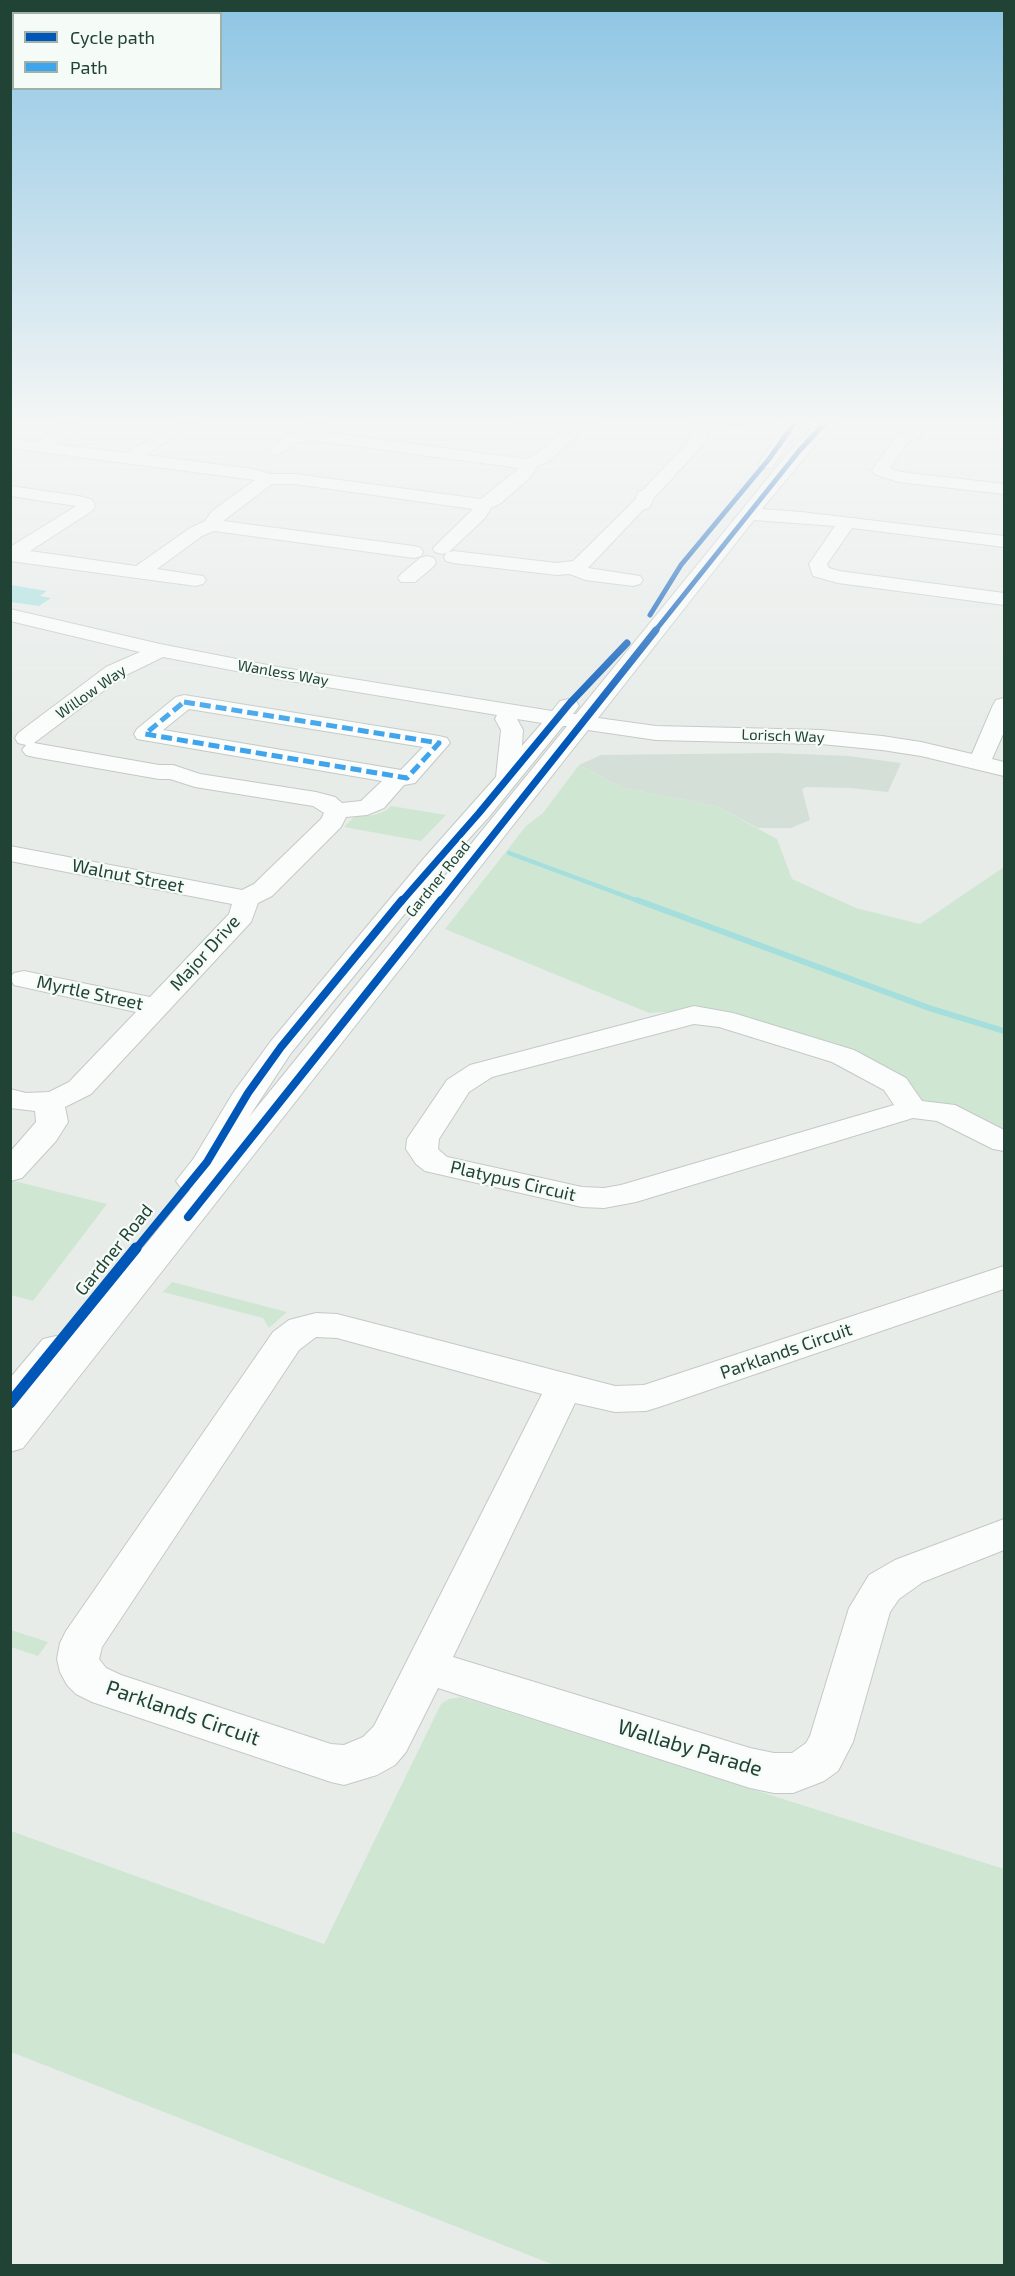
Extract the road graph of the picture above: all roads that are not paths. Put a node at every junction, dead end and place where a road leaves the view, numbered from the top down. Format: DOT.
graph roads {
  1 [pos="54,527"];
  2 [pos="207,527"];
  3 [pos="226,527"];
  4 [pos="468,527"];
  5 [pos="617,527"];
  6 [pos="712,527"];
  7 [pos="738,527"];
  8 [pos="844,527"];
  9 [pos="882,527"];
  10 [pos="922,527"];
  11 [pos="1005,537"];
  12 [pos="1005,542"];
  13 [pos="448,552"];
  14 [pos="12,554"];
  15 [pos="420,557"];
  16 [pos="573,568"];
  17 [pos="140,572"];
  18 [pos="408,578"];
  19 [pos="196,580"];
  20 [pos="633,580"];
  21 [pos="1005,599"];
  22 [pos="10,615"];
  23 [pos="10,625"];
  24 [pos="153,654"];
  25 [pos="610,688"];
  26 [pos="1005,705"];
  27 [pos="506,719"];
  28 [pos="569,720"];
  29 [pos="631,729"];
  30 [pos="655,740"];
  31 [pos="21,746"];
  32 [pos="558,754"];
  33 [pos="978,762"];
  34 [pos="1005,770"];
  35 [pos="399,777"];
  36 [pos="508,779"];
  37 [pos="1005,780"];
  38 [pos="338,811"];
  39 [pos="10,853"];
  40 [pos="246,899"];
  41 [pos="24,979"];
  42 [pos="155,1007"];
  43 [pos="10,1098"];
  44 [pos="49,1101"];
  45 [pos="912,1109"];
  46 [pos="1005,1142"];
  47 [pos="11,1172"];
  48 [pos="1005,1277"];
  49 [pos="564,1387"];
  50 [pos="10,1403"];
  51 [pos="10,1438"];
  52 [pos="1005,1534"];
  53 [pos="427,1667"];
  1 -- 14 [label="street"];
  2 -- 17 [label="street"];
  3 -- 15 [label="street"];
  4 -- 13 [label="street"];
  5 -- 16 [label="street"];
  6 -- 28 [label="street, Gardner Road"];
  7 -- 25 [label="street, Gardner Road"];
  8 -- 21 [label="street"];
  9 -- 12 [label="street"];
  10 -- 11 [label="street"];
  13 -- 15 [label="street"];
  13 -- 16 [label="street"];
  14 -- 17 [label="street"];
  15 -- 18 [label="street"];
  16 -- 20 [label="street"];
  17 -- 19 [label="street"];
  22 -- 24 [label="street, Wanless Way"];
  23 -- 24 [label="street, Wanless Way"];
  24 -- 27 [label="street, Wanless Way"];
  24 -- 28 [label="street, Wanless Way"];
  24 -- 31 [label="street, Willow Way"];
  25 -- 28 [label="street, Gardner Road"];
  25 -- 29 [label="street"];
  26 -- 33 [label="street"];
  27 -- 28 [label="street, Wanless Way"];
  27 -- 36 [label="street"];
  28 -- 29 [label="street, Lorisch Way"];
  28 -- 30 [label="street, Lorisch Way"];
  28 -- 32 [label="street, Gardner Road"];
  28 -- 36 [label="street, Gardner Road"];
  29 -- 33 [label="street, Lorisch Way"];
  30 -- 32 [label="street, Lorisch Way"];
  30 -- 37 [label="street, Lorisch Way"];
  31 -- 38 [label="street"];
  32 -- 51 [label="street, Gardner Road"];
  33 -- 34 [label="street, Lorisch Way"];
  35 -- 35 [label="street"];
  35 -- 38 [label="street"];
  36 -- 50 [label="street, Gardner Road"];
  38 -- 40 [label="street, Major Drive"];
  39 -- 40 [label="street, Walnut Street"];
  40 -- 42 [label="street, Major Drive"];
  41 -- 42 [label="street, Myrtle Street"];
  42 -- 44 [label="street, Major Drive"];
  43 -- 44 [label="street, Major Drive"];
  44 -- 47 [label="street"];
  45 -- 45 [label="street, Platypus Circuit"];
  45 -- 46 [label="street, Platypus Circuit"];
  48 -- 49 [label="street, Parklands Circuit"];
  49 -- 53 [label="street, Parklands Circuit"];
  49 -- 53 [label="street, Parklands Circuit"];
  52 -- 53 [label="street, Wallaby Parade"];
}
